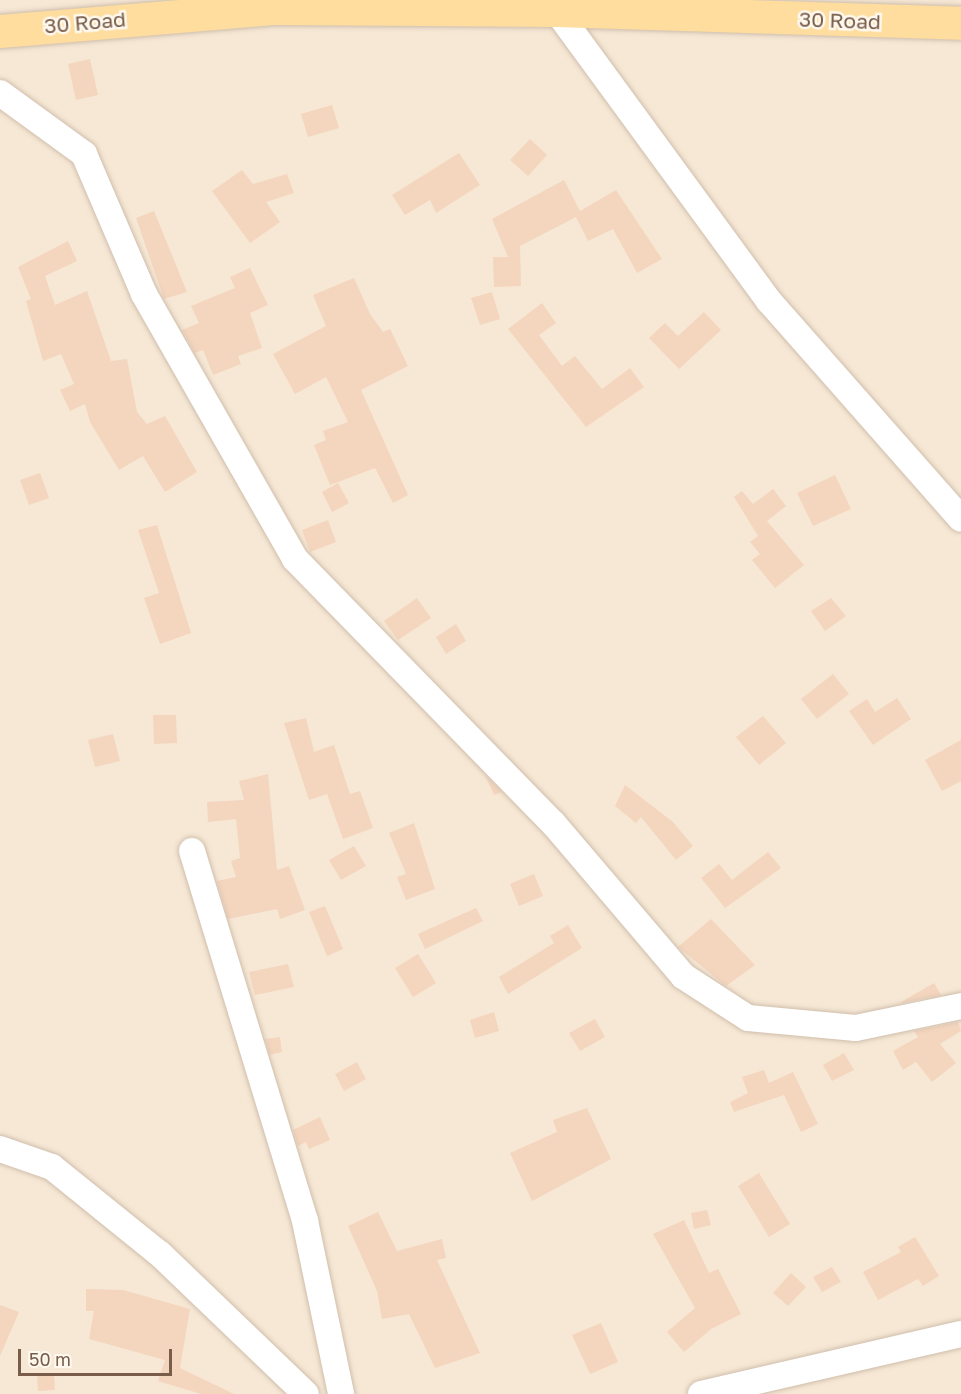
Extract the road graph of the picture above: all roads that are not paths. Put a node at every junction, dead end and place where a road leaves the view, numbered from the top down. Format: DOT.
graph roads {
  1 [pos="556,9"];
  2 [pos="961,23"];
  3 [pos="0,31"];
  4 [pos="0,93"];
  5 [pos="961,519"];
  6 [pos="192,851"];
  7 [pos="961,1006"];
  8 [pos="0,1149"];
  9 [pos="961,1334"];
  10 [pos="306,1394"];
  11 [pos="341,1394"];
  12 [pos="701,1394"];
  1 -- 2 [label="main road, 30 Road"];
  1 -- 3 [label="main road, 30 Road"];
  1 -- 5 [label="street"];
  4 -- 7 [label="street"];
  6 -- 11 [label="street"];
  8 -- 10 [label="street"];
  9 -- 12 [label="street"];
}
